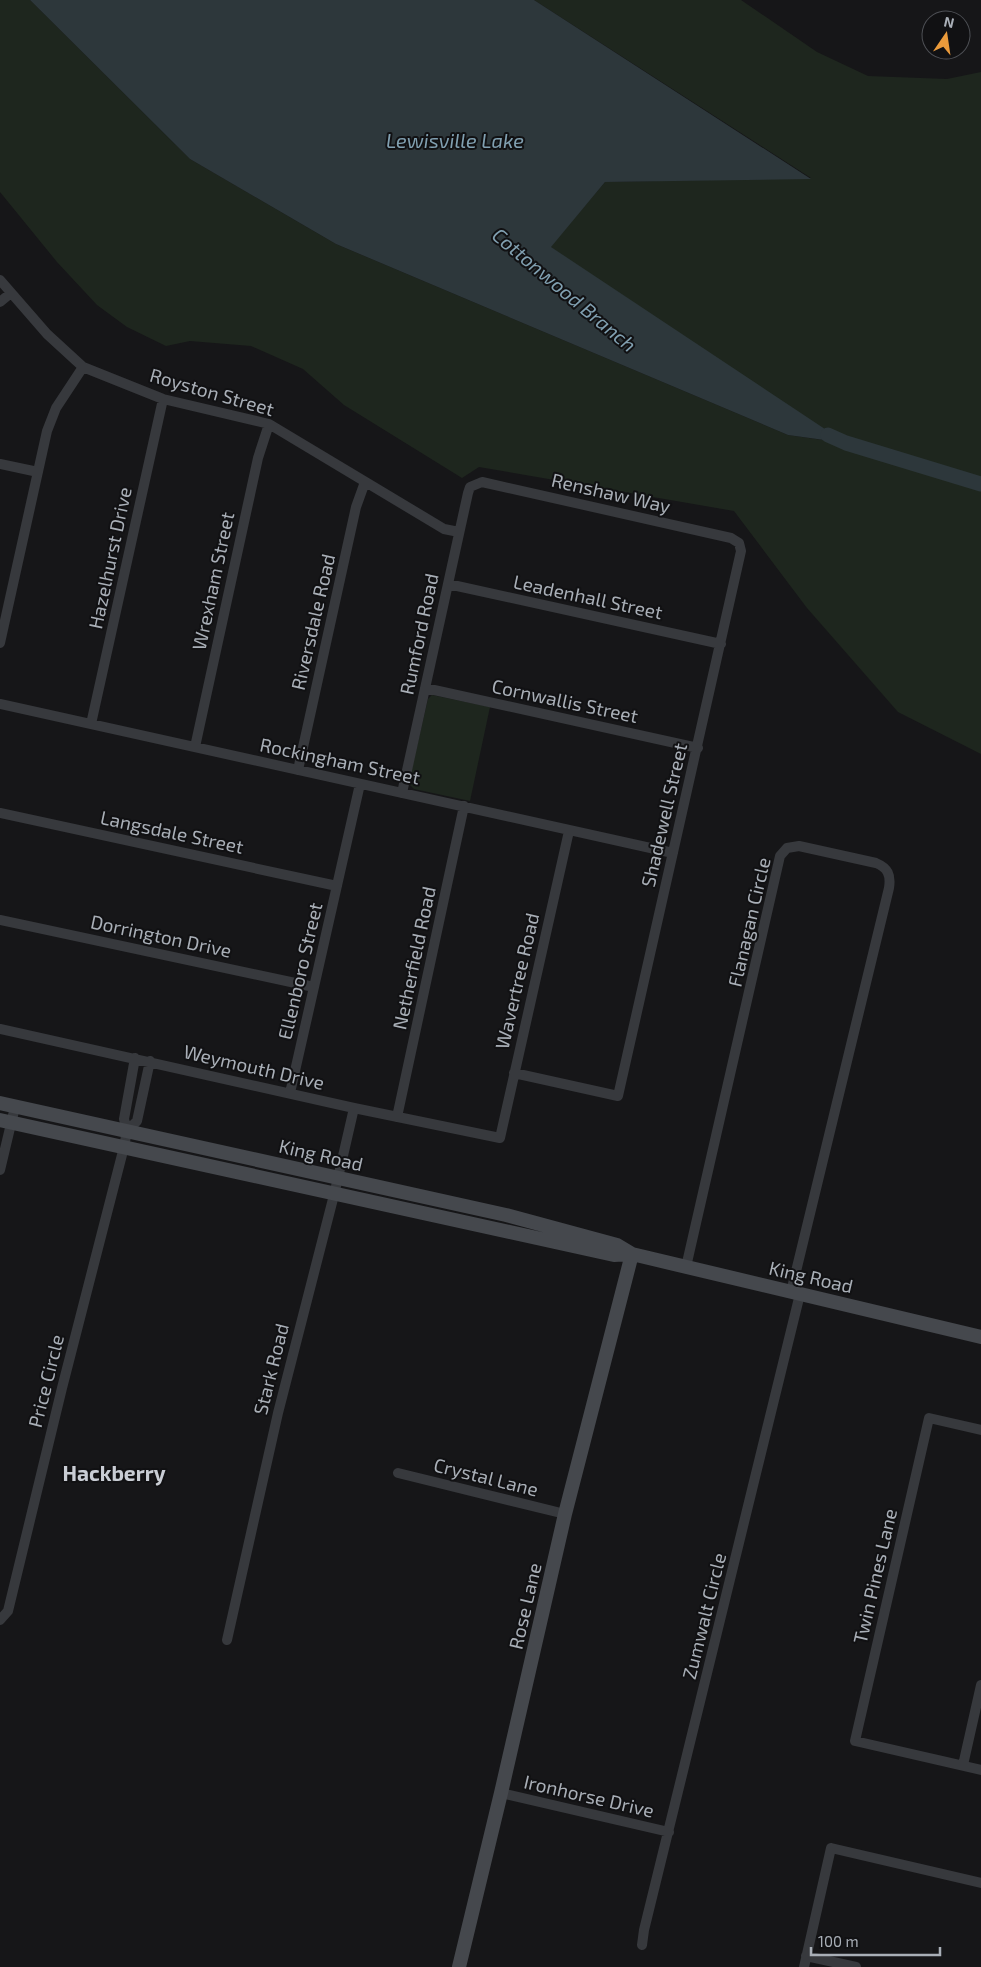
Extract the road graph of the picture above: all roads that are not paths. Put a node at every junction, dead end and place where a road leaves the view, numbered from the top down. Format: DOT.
graph roads {
  1 [pos="0,280"];
  2 [pos="11,293"];
  3 [pos="0,302"];
  4 [pos="83,367"];
  5 [pos="163,399"];
  6 [pos="269,424"];
  7 [pos="0,464"];
  8 [pos="38,472"];
  9 [pos="365,482"];
  10 [pos="474,485"];
  11 [pos="459,532"];
  12 [pos="739,543"];
  13 [pos="448,584"];
  14 [pos="0,643"];
  15 [pos="721,644"];
  16 [pos="425,688"];
  17 [pos="0,704"];
  18 [pos="91,724"];
  19 [pos="195,747"];
  20 [pos="698,748"];
  21 [pos="298,770"];
  22 [pos="360,784"];
  23 [pos="402,793"];
  24 [pos="464,806"];
  25 [pos="0,813"];
  26 [pos="569,831"];
  27 [pos="673,853"];
  28 [pos="337,886"];
  29 [pos="0,920"];
  30 [pos="314,987"];
  31 [pos="0,1029"];
  32 [pos="135,1058"];
  33 [pos="150,1061"];
  34 [pos="514,1072"];
  35 [pos="290,1093"];
  36 [pos="0,1104"];
  37 [pos="15,1107"];
  38 [pos="354,1108"];
  39 [pos="397,1117"];
  40 [pos="6,1121"];
  41 [pos="126,1131"];
  42 [pos="500,1138"];
  43 [pos="192,1146"];
  44 [pos="124,1147"];
  45 [pos="187,1162"];
  46 [pos="0,1170"];
  47 [pos="338,1178"];
  48 [pos="334,1194"];
  49 [pos="441,1201"];
  50 [pos="438,1217"];
  51 [pos="632,1254"];
  52 [pos="686,1267"];
  53 [pos="795,1293"];
  54 [pos="981,1337"];
  55 [pos="981,1430"];
  56 [pos="398,1473"];
  57 [pos="565,1514"];
  58 [pos="0,1620"];
  59 [pos="227,1640"];
  60 [pos="981,1685"];
  61 [pos="963,1766"];
  62 [pos="981,1770"];
  63 [pos="501,1793"];
  64 [pos="669,1832"];
  65 [pos="981,1883"];
  66 [pos="642,1946"];
  67 [pos="806,1956"];
  68 [pos="458,1967"];
  69 [pos="804,1967"];
  70 [pos="856,1967"];
  1 -- 2 [label="street, Royston Street"];
  2 -- 3 [label="street"];
  2 -- 4 [label="street, Royston Street"];
  4 -- 5 [label="street, Royston Street"];
  4 -- 8 [label="street"];
  5 -- 6 [label="street, Royston Street"];
  5 -- 18 [label="street, Hazelhurst Drive"];
  6 -- 9 [label="street, Royston Street"];
  6 -- 19 [label="street, Wrexham Street"];
  7 -- 8 [label="street"];
  8 -- 14 [label="street"];
  9 -- 11 [label="street, Royston Street"];
  9 -- 21 [label="street, Riversdale Road"];
  10 -- 11 [label="street, Rumford Road"];
  10 -- 12 [label="street, Renshaw Way"];
  11 -- 13 [label="street, Rumford Road"];
  12 -- 15 [label="street, Shadewell Street"];
  13 -- 15 [label="street, Leadenhall Street"];
  13 -- 16 [label="street, Rumford Road"];
  15 -- 20 [label="street, Shadewell Street"];
  16 -- 20 [label="street, Cornwallis Street"];
  16 -- 23 [label="street, Rumford Road"];
  17 -- 18 [label="street, Rockingham Street"];
  18 -- 19 [label="street, Rockingham Street"];
  19 -- 21 [label="street, Rockingham Street"];
  20 -- 27 [label="street, Shadewell Street"];
  21 -- 22 [label="street, Rockingham Street"];
  22 -- 23 [label="street, Rockingham Street"];
  22 -- 28 [label="street, Ellenboro Street"];
  23 -- 24 [label="street, Rockingham Street"];
  24 -- 26 [label="street, Rockingham Street"];
  24 -- 39 [label="street, Netherfield Road"];
  25 -- 28 [label="street, Langsdale Street"];
  26 -- 27 [label="street, Rockingham Street"];
  26 -- 34 [label="street, Wavertree Road"];
  27 -- 34 [label="street, Shadewell Street"];
  28 -- 30 [label="street, Ellenboro Street"];
  29 -- 30 [label="street, Dorrington Drive"];
  30 -- 35 [label="street, Ellenboro Street"];
  31 -- 32 [label="street, Weymouth Drive"];
  32 -- 33 [label="street, Weymouth Drive"];
  32 -- 41 [label="street, Price Circle"];
  33 -- 35 [label="street, Weymouth Drive"];
  33 -- 41 [label="street"];
  34 -- 42 [label="street, Wavertree Road"];
  35 -- 38 [label="street, Weymouth Drive"];
  36 -- 37 [label="street, King Road"];
  37 -- 40 [label="street"];
  37 -- 41 [label="street, King Road"];
  38 -- 39 [label="street, Weymouth Drive"];
  38 -- 47 [label="street, Stark Road"];
  39 -- 42 [label="street, Weymouth Drive"];
  40 -- 44 [label="street, King Road"];
  40 -- 46 [label="street"];
  41 -- 43 [label="street, King Road"];
  41 -- 44 [label="street, Price Circle"];
  43 -- 45 [label="street"];
  43 -- 47 [label="street, King Road"];
  44 -- 45 [label="street, King Road"];
  44 -- 58 [label="street, Price Circle"];
  45 -- 48 [label="street, King Road"];
  47 -- 48 [label="street, Stark Road"];
  47 -- 49 [label="street, King Road"];
  48 -- 50 [label="street, King Road"];
  48 -- 59 [label="street, Stark Road"];
  49 -- 50 [label="street"];
  49 -- 51 [label="street, King Road"];
  50 -- 51 [label="street, King Road"];
  51 -- 52 [label="street, King Road"];
  51 -- 57 [label="street, Rose Lane"];
  52 -- 53 [label="street, King Road"];
  52 -- 53 [label="street, Flanagan Circle"];
  53 -- 54 [label="street, King Road"];
  53 -- 64 [label="street, Zumwalt Circle"];
  55 -- 61 [label="street, Twin Pines Lane"];
  56 -- 57 [label="street, Crystal Lane"];
  57 -- 63 [label="street, Rose Lane"];
  60 -- 61 [label="street"];
  61 -- 62 [label="street"];
  63 -- 64 [label="street, Ironhorse Drive"];
  63 -- 68 [label="street, Rose Lane"];
  64 -- 66 [label="street, Zumwalt Circle"];
  65 -- 67 [label="street"];
  67 -- 69 [label="street"];
  67 -- 70 [label="street"];
}
